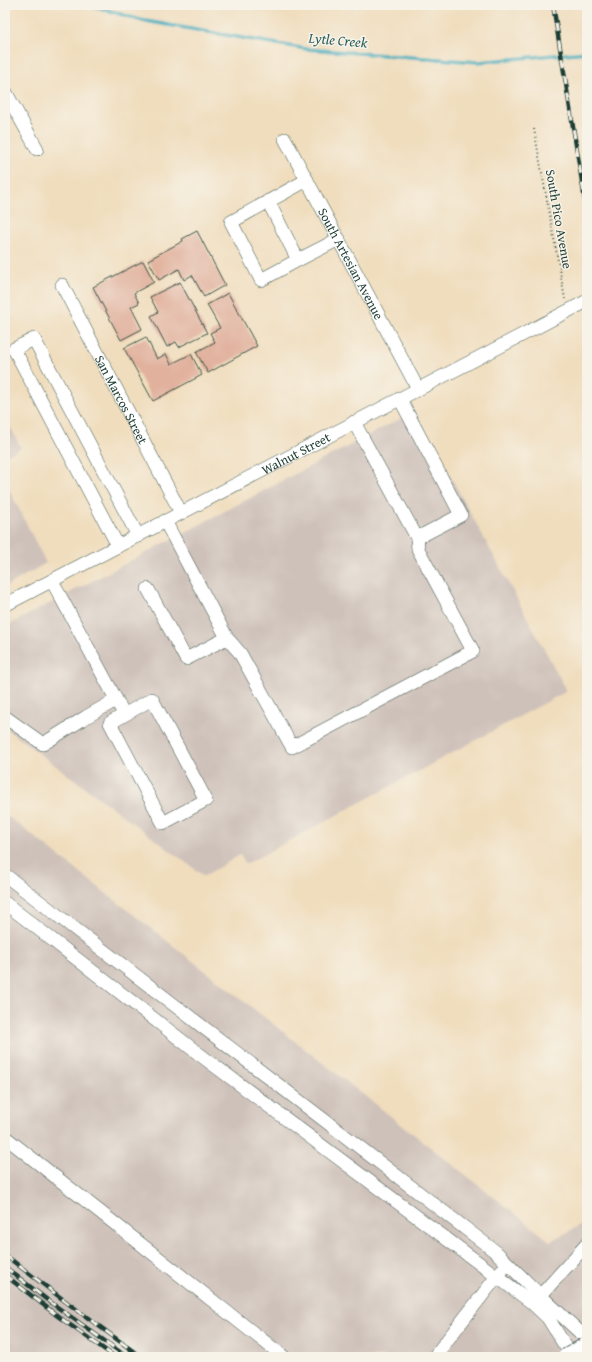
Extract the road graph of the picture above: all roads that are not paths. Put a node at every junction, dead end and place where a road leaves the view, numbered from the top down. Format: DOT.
graph roads {
  1 [pos="5,91"];
  2 [pos="285,138"];
  3 [pos="37,149"];
  4 [pos="307,180"];
  5 [pos="268,201"];
  6 [pos="339,239"];
  7 [pos="298,260"];
  8 [pos="62,285"];
  9 [pos="587,301"];
  10 [pos="418,389"];
  11 [pos="400,399"];
  12 [pos="354,422"];
  13 [pos="90,445"];
  14 [pos="70,455"];
  15 [pos="181,513"];
  16 [pos="165,521"];
  17 [pos="138,536"];
  18 [pos="417,538"];
  19 [pos="118,546"];
  20 [pos="52,580"];
  21 [pos="148,589"];
  22 [pos="7,600"];
  23 [pos="227,638"];
  24 [pos="116,700"];
  25 [pos="124,714"];
  26 [pos="5,717"];
  27 [pos="5,875"];
  28 [pos="5,903"];
  29 [pos="5,1137"];
  30 [pos="587,1244"];
  31 [pos="508,1263"];
  32 [pos="498,1276"];
  33 [pos="540,1296"];
  34 [pos="587,1339"];
  35 [pos="587,1345"];
  36 [pos="284,1357"];
  37 [pos="434,1357"];
  38 [pos="566,1357"];
  39 [pos="575,1357"];
  1 -- 3 [label="street"];
  2 -- 4 [label="street, South Artesian Avenue"];
  4 -- 5 [label="street"];
  4 -- 6 [label="street, South Artesian Avenue"];
  5 -- 7 [label="street"];
  5 -- 7 [label="street"];
  6 -- 7 [label="street"];
  6 -- 10 [label="street, South Artesian Avenue"];
  8 -- 15 [label="street, San Marcos Street"];
  9 -- 10 [label="street, Walnut Street"];
  10 -- 11 [label="street, Walnut Street"];
  11 -- 12 [label="street, Walnut Street"];
  11 -- 18 [label="street"];
  12 -- 15 [label="street, Walnut Street"];
  12 -- 18 [label="street"];
  13 -- 14 [label="street"];
  13 -- 14 [label="street"];
  13 -- 17 [label="street"];
  14 -- 19 [label="street"];
  15 -- 16 [label="street, Walnut Street"];
  16 -- 17 [label="street, Walnut Street"];
  16 -- 23 [label="street"];
  17 -- 19 [label="street, Walnut Street"];
  18 -- 23 [label="street"];
  19 -- 20 [label="street, Walnut Street"];
  20 -- 22 [label="street, Walnut Street"];
  20 -- 24 [label="street"];
  21 -- 23 [label="street"];
  24 -- 25 [label="street"];
  24 -- 26 [label="street"];
  25 -- 25 [label="street"];
  27 -- 31 [label="street"];
  28 -- 32 [label="street"];
  29 -- 36 [label="street"];
  30 -- 33 [label="street"];
  31 -- 32 [label="street"];
  31 -- 33 [label="street"];
  32 -- 37 [label="street"];
  32 -- 39 [label="street"];
  33 -- 34 [label="street"];
  35 -- 38 [label="main road, bridge"];
}
